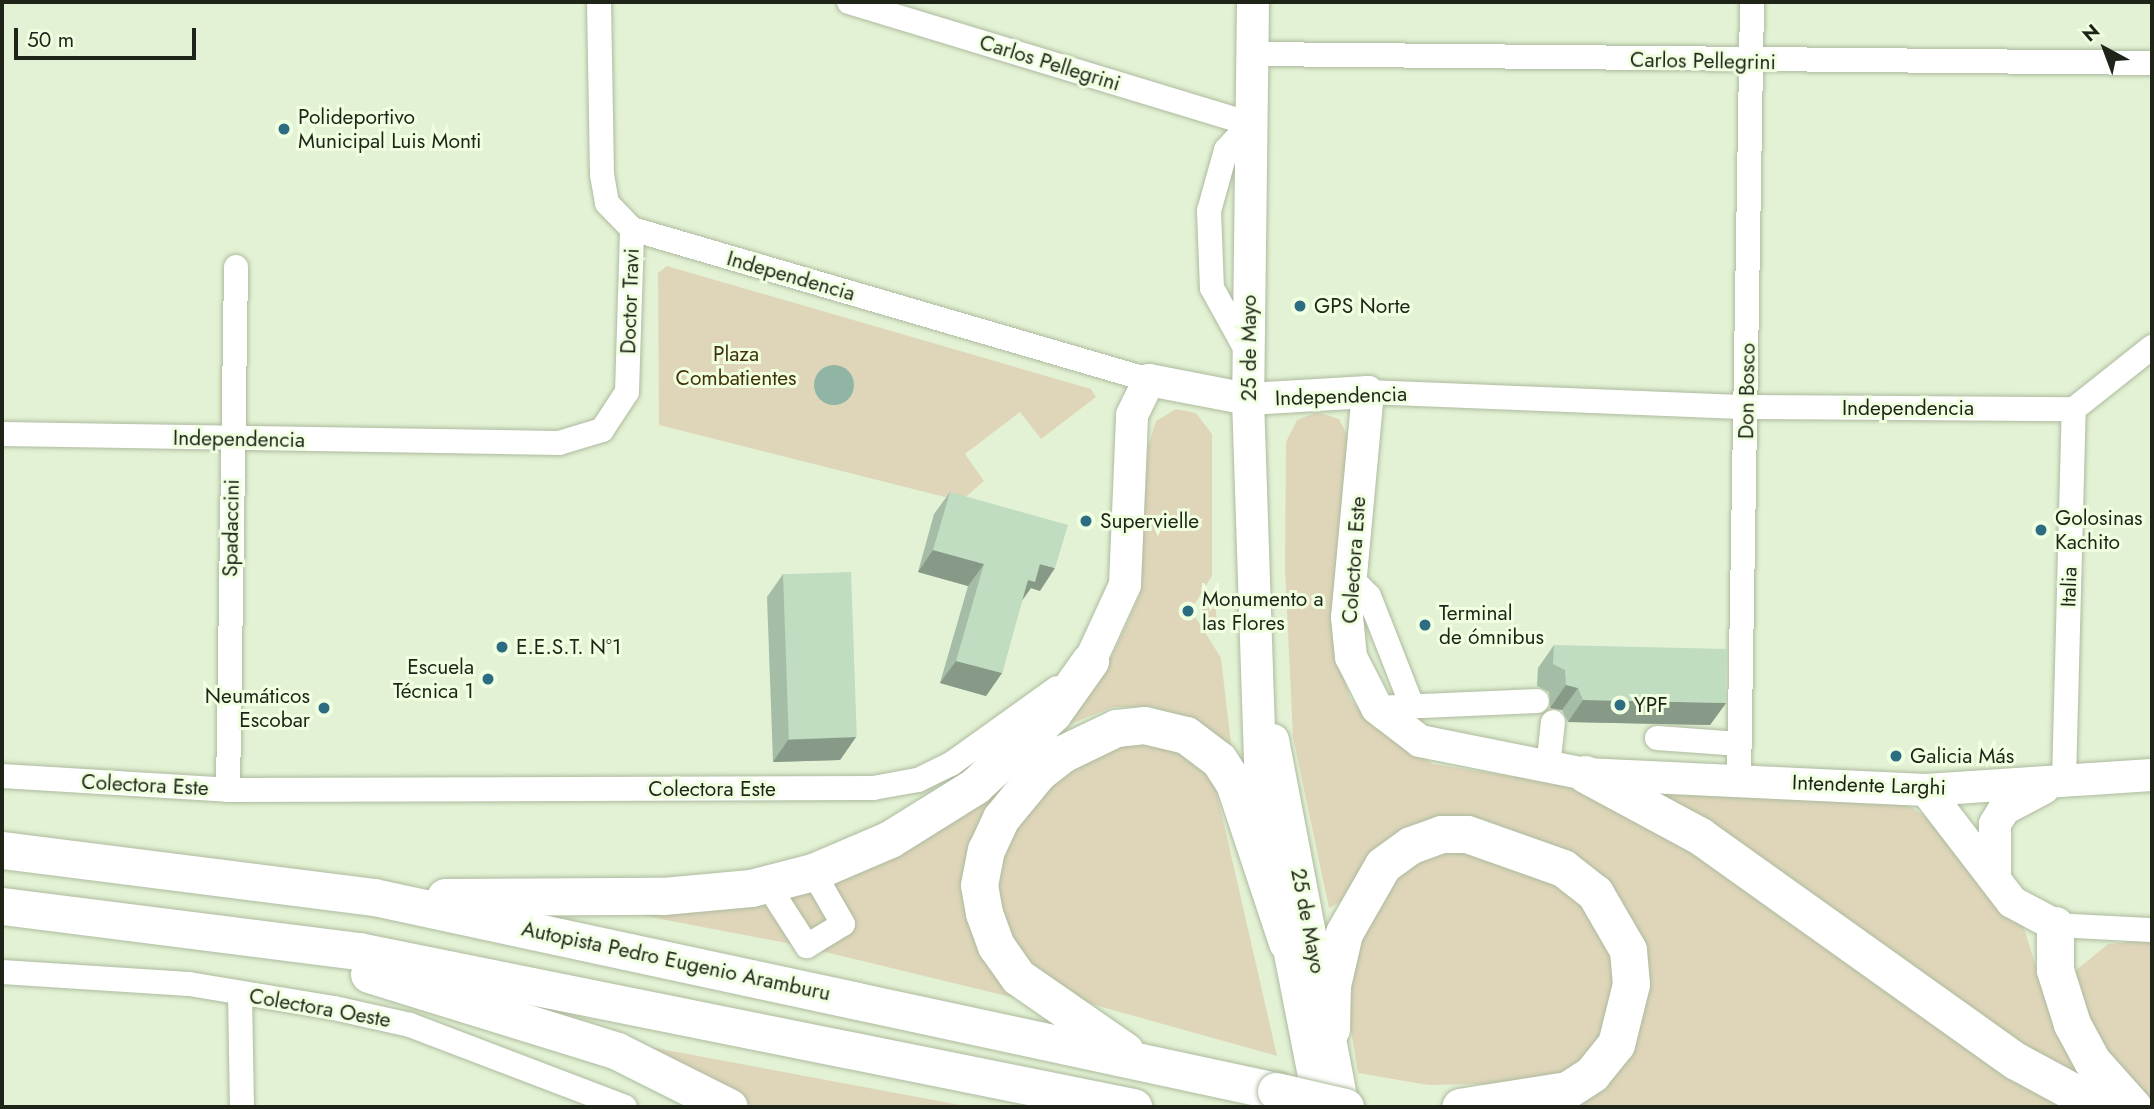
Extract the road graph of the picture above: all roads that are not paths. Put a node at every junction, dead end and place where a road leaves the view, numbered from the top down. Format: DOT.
graph roads {
  1 [pos="599,2"];
  2 [pos="849,2"];
  3 [pos="1253,2"];
  4 [pos="1752,2"];
  5 [pos="1253,54"];
  6 [pos="1752,62"];
  7 [pos="2152,63"];
  8 [pos="1250,124"];
  9 [pos="632,229"];
  10 [pos="236,267"];
  11 [pos="2152,347"];
  12 [pos="1149,380"];
  13 [pos="1368,392"];
  14 [pos="1248,399"];
  15 [pos="1747,407"];
  16 [pos="2074,409"];
  17 [pos="2,434"];
  18 [pos="232,439"];
  19 [pos="559,443"];
  20 [pos="1351,578"];
  21 [pos="1090,661"];
  22 [pos="1261,694"];
  23 [pos="1537,701"];
  24 [pos="1412,705"];
  25 [pos="1377,708"];
  26 [pos="1553,722"];
  27 [pos="1740,744"];
  28 [pos="1548,767"];
  29 [pos="1585,774"];
  30 [pos="2152,775"];
  31 [pos="2,776"];
  32 [pos="1653,778"];
  33 [pos="1740,779"];
  34 [pos="2064,781"];
  35 [pos="229,790"];
  36 [pos="1926,790"];
  37 [pos="2,850"];
  38 [pos="813,872"];
  39 [pos="1995,878"];
  40 [pos="766,884"];
  41 [pos="374,897"];
  42 [pos="2,906"];
  43 [pos="2055,925"];
  44 [pos="2152,930"];
  45 [pos="230,932"];
  46 [pos="1287,942"];
  47 [pos="2,972"];
  48 [pos="240,993"];
  49 [pos="1331,1029"];
  50 [pos="1146,1064"];
  51 [pos="242,1107"];
  52 [pos="625,1107"];
  53 [pos="729,1107"];
  54 [pos="1133,1107"];
  55 [pos="1320,1107"];
  56 [pos="1344,1107"];
  57 [pos="1460,1107"];
  58 [pos="2101,1107"];
  59 [pos="2133,1107"];
  1 -- 9 [label="street, Doctor Travi"];
  2 -- 8 [label="street, Carlos Pellegrini"];
  3 -- 5 [label="main road, 25 de Mayo"];
  4 -- 6 [label="street, Don Bosco"];
  5 -- 6 [label="street, Carlos Pellegrini"];
  5 -- 8 [label="main road, 25 de Mayo"];
  6 -- 7 [label="street, Carlos Pellegrini"];
  6 -- 15 [label="street, Don Bosco"];
  8 -- 14 [label="main road, 25 de Mayo"];
  9 -- 12 [label="street, Independencia"];
  9 -- 19 [label="street, Doctor Travi"];
  10 -- 18 [label="street, Spadaccini"];
  11 -- 16 [label="street"];
  12 -- 14 [label="main road, Independencia"];
  12 -- 21 [label="main road, Colectora Este"];
  13 -- 14 [label="main road, Independencia"];
  13 -- 15 [label="street, Independencia"];
  13 -- 20 [label="main road, Colectora Este"];
  14 -- 22 [label="main road, 25 de Mayo"];
  15 -- 16 [label="street, Independencia"];
  15 -- 27 [label="street, Don Bosco"];
  16 -- 34 [label="street, Italia"];
  17 -- 18 [label="street, Independencia"];
  18 -- 19 [label="street, Independencia"];
  18 -- 35 [label="street, Spadaccini"];
  20 -- 24 [label="street"];
  20 -- 25 [label="main road, Colectora Este"];
  21 -- 35 [label="street, Colectora Este"];
  21 -- 38 [label="highway"];
  22 -- 46 [label="main road, 25 de Mayo"];
  22 -- 49 [label="main road, 25 de Mayo"];
  23 -- 24 [label="street"];
  24 -- 25 [label="street"];
  25 -- 28 [label="main road, Colectora Este"];
  26 -- 28 [label="street"];
  27 -- 32 [label="street"];
  27 -- 33 [label="street, Don Bosco"];
  28 -- 29 [label="main road, Colectora Este"];
  29 -- 32 [label="main road, Intendente Larghi"];
  29 -- 58 [label="highway"];
  30 -- 34 [label="main road, Intendente Larghi"];
  31 -- 35 [label="street, Colectora Este"];
  32 -- 33 [label="main road, Intendente Larghi"];
  33 -- 36 [label="main road, Intendente Larghi"];
  34 -- 36 [label="main road, Intendente Larghi"];
  34 -- 39 [label="main road"];
  36 -- 39 [label="main road"];
  37 -- 41 [label="highway, Autopista Pedro Eugenio Aramburu"];
  38 -- 40 [label="highway"];
  38 -- 40 [label="street"];
  39 -- 43 [label="main road"];
  40 -- 41 [label="highway"];
  41 -- 50 [label="highway, Autopista Pedro Eugenio Aramburu"];
  42 -- 45 [label="highway"];
  43 -- 44 [label="street"];
  43 -- 59 [label="highway"];
  45 -- 53 [label="highway"];
  45 -- 54 [label="highway"];
  46 -- 50 [label="highway"];
  46 -- 55 [label="main road, 25 de Mayo"];
  47 -- 48 [label="street, Colectora Oeste"];
  48 -- 51 [label="street"];
  48 -- 52 [label="street, Colectora Oeste"];
  49 -- 56 [label="main road, 25 de Mayo"];
  49 -- 57 [label="highway"];
  50 -- 56 [label="highway, Autopista Pedro Eugenio Aramburu, bridge"];
}
